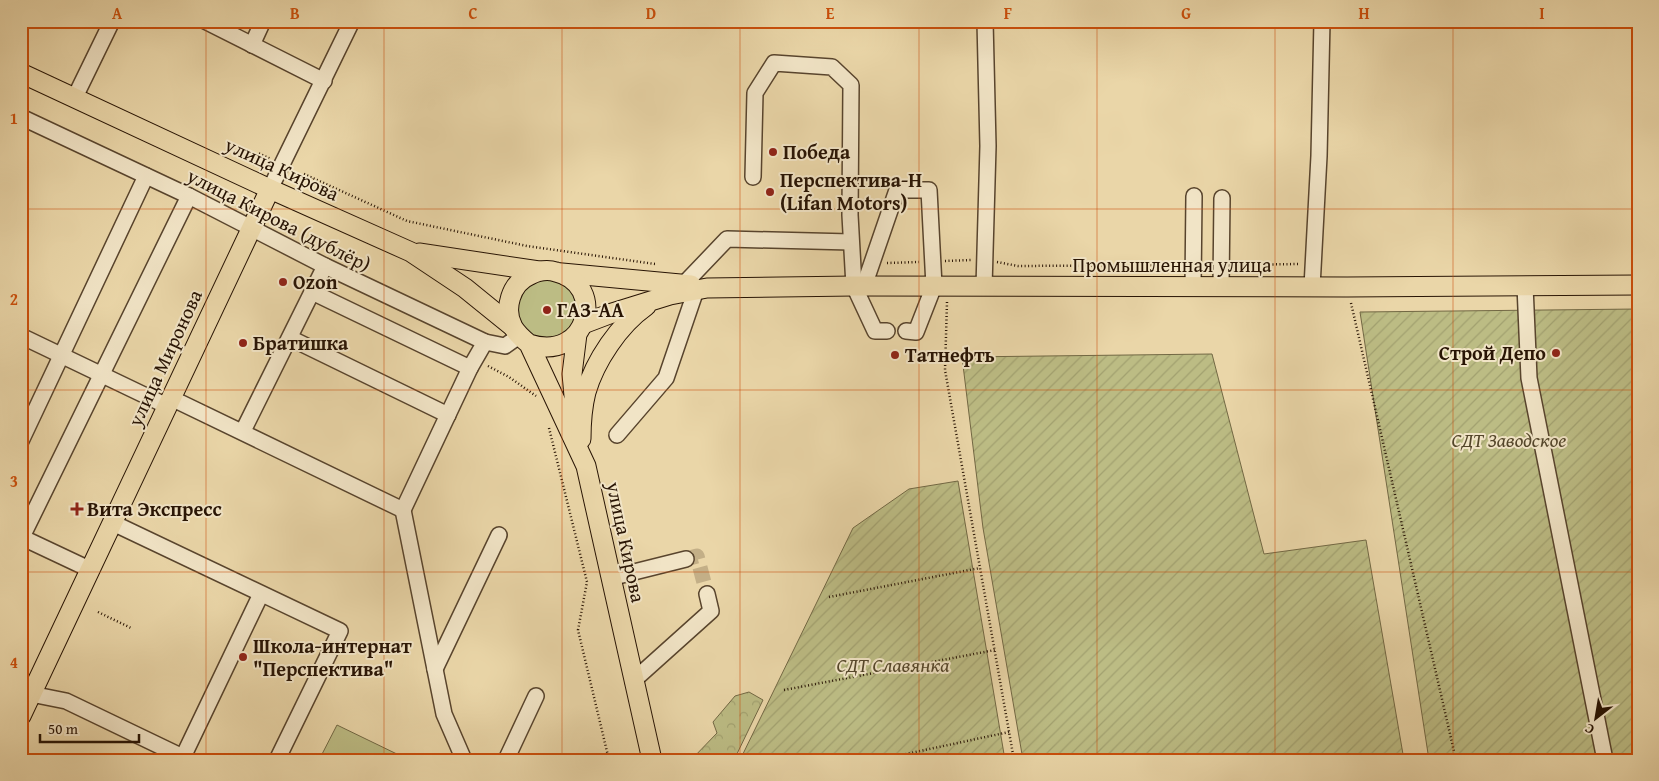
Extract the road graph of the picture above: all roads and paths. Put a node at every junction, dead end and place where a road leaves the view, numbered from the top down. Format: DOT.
graph roads {
  1 [pos="112,21"];
  2 [pos="205,21"];
  3 [pos="264,21"];
  4 [pos="352,21"];
  5 [pos="985,21"];
  6 [pos="1322,21"];
  7 [pos="252,45"];
  8 [pos="21,73"];
  9 [pos="324,81"];
  10 [pos="75,97"];
  11 [pos="21,117"];
  12 [pos="272,160"];
  13 [pos="252,167"];
  14 [pos="304,174"];
  15 [pos="146,176"];
  16 [pos="753,177"];
  17 [pos="312,178"];
  18 [pos="308,188"];
  19 [pos="270,189"];
  20 [pos="189,196"];
  21 [pos="1194,196"];
  22 [pos="1222,198"];
  23 [pos="272,220"];
  24 [pos="283,225"];
  25 [pos="252,228"];
  26 [pos="852,242"];
  27 [pos="411,252"];
  28 [pos="985,259"];
  29 [pos="943,261"];
  30 [pos="923,262"];
  31 [pos="884,263"];
  32 [pos="1313,264"];
  33 [pos="662,265"];
  34 [pos="1194,265"];
  35 [pos="1222,265"];
  36 [pos="326,266"];
  37 [pos="539,271"];
  38 [pos="562,273"];
  39 [pos="1638,285"];
  40 [pos="859,286"];
  41 [pos="1525,286"];
  42 [pos="696,287"];
  43 [pos="941,287"];
  44 [pos="984,287"];
  45 [pos="1193,287"];
  46 [pos="1312,287"];
  47 [pos="1222,288"];
  48 [pos="1347,288"];
  49 [pos="312,292"];
  50 [pos="654,300"];
  51 [pos="580,329"];
  52 [pos="887,331"];
  53 [pos="906,331"];
  54 [pos="520,335"];
  55 [pos="21,336"];
  56 [pos="290,338"];
  57 [pos="485,342"];
  58 [pos="61,356"];
  59 [pos="473,364"];
  60 [pos="102,375"];
  61 [pos="540,400"];
  62 [pos="169,402"];
  63 [pos="448,415"];
  64 [pos="548,422"];
  65 [pos="243,431"];
  66 [pos="617,435"];
  67 [pos="581,439"];
  68 [pos="21,440"];
  69 [pos="586,466"];
  70 [pos="403,510"];
  71 [pos="113,523"];
  72 [pos="499,535"];
  73 [pos="22,537"];
  74 [pos="686,559"];
  75 [pos="980,568"];
  76 [pos="91,570"];
  77 [pos="610,578"];
  78 [pos="261,594"];
  79 [pos="707,594"];
  80 [pos="829,598"];
  81 [pos="98,612"];
  82 [pos="131,628"];
  83 [pos="995,650"];
  84 [pos="435,669"];
  85 [pos="633,681"];
  86 [pos="784,690"];
  87 [pos="26,694"];
  88 [pos="536,696"];
  89 [pos="21,716"];
  90 [pos="1009,732"];
  91 [pos="186,758"];
  92 [pos="277,760"];
  93 [pos="464,760"];
  94 [pos="506,760"];
  95 [pos="609,760"];
  96 [pos="652,760"];
  97 [pos="878,760"];
  98 [pos="1014,760"];
  99 [pos="1456,760"];
  100 [pos="1605,760"];
  1 -- 10 [label="street"];
  2 -- 7 [label="street"];
  3 -- 7 [label="street"];
  4 -- 9 [label="street, улица Миронова"];
  5 -- 28 [label="street"];
  6 -- 32 [label="street"];
  7 -- 9 [label="street"];
  8 -- 10 [label="main road, улица Кирова"];
  9 -- 19 [label="street, улица Миронова"];
  10 -- 19 [label="main road, улица Кирова"];
  11 -- 15 [label="street, улица Кирова (дублёр)"];
  12 -- 13 [label="path"];
  14 -- 17 [label="path"];
  15 -- 20 [label="street, улица Кирова (дублёр)"];
  15 -- 58 [label="street"];
  16 -- 26 [label="street"];
  17 -- 18 [label="path"];
  17 -- 33 [label="path"];
  19 -- 25 [label="main road, улица Миронова"];
  19 -- 27 [label="main road, улица Кирова"];
  20 -- 25 [label="street, улица Кирова (дублёр)"];
  20 -- 60 [label="street"];
  21 -- 34 [label="street"];
  22 -- 35 [label="street"];
  23 -- 24 [label="path"];
  25 -- 36 [label="street, улица Кирова (дублёр)"];
  25 -- 62 [label="main road, улица Миронова"];
  26 -- 40 [label="street"];
  26 -- 42 [label="street"];
  27 -- 37 [label="main road"];
  27 -- 54 [label="main road, улица Кирова"];
  28 -- 29 [label="path"];
  28 -- 34 [label="path"];
  28 -- 44 [label="street"];
  30 -- 31 [label="path"];
  32 -- 35 [label="path"];
  32 -- 46 [label="street"];
  34 -- 45 [label="street"];
  35 -- 47 [label="street"];
  36 -- 49 [label="street"];
  36 -- 57 [label="street, улица Кирова (дублёр)"];
  37 -- 38 [label="main road"];
  37 -- 54 [label="main road"];
  38 -- 42 [label="main road"];
  38 -- 51 [label="main road"];
  39 -- 41 [label="main road, Промышленная улица"];
  40 -- 42 [label="main road, Промышленная улица"];
  40 -- 43 [label="main road, Промышленная улица"];
  40 -- 43 [label="street"];
  40 -- 52 [label="street"];
  41 -- 48 [label="main road, Промышленная улица"];
  41 -- 100 [label="street"];
  42 -- 50 [label="main road"];
  42 -- 66 [label="street"];
  43 -- 44 [label="main road, Промышленная улица"];
  43 -- 53 [label="street"];
  43 -- 75 [label="path"];
  44 -- 45 [label="main road, Промышленная улица"];
  45 -- 47 [label="main road, Промышленная улица"];
  46 -- 47 [label="main road, Промышленная улица"];
  46 -- 48 [label="main road, Промышленная улица"];
  48 -- 99 [label="path"];
  49 -- 56 [label="street"];
  49 -- 59 [label="street"];
  50 -- 51 [label="main road"];
  50 -- 67 [label="main road"];
  51 -- 54 [label="main road"];
  51 -- 67 [label="main road"];
  54 -- 57 [label="street, улица Кирова (дублёр)"];
  54 -- 69 [label="main road, улица Кирова"];
  55 -- 58 [label="street"];
  56 -- 63 [label="street"];
  56 -- 65 [label="street"];
  57 -- 59 [label="street"];
  58 -- 60 [label="street"];
  58 -- 68 [label="street"];
  59 -- 61 [label="path"];
  59 -- 63 [label="street"];
  60 -- 62 [label="street"];
  60 -- 73 [label="street"];
  62 -- 65 [label="street"];
  62 -- 71 [label="main road, улица Миронова"];
  63 -- 70 [label="street"];
  64 -- 95 [label="path"];
  65 -- 70 [label="street"];
  67 -- 69 [label="main road"];
  69 -- 77 [label="main road, улица Кирова"];
  70 -- 84 [label="street"];
  71 -- 76 [label="main road, улица Миронова"];
  71 -- 78 [label="street"];
  72 -- 84 [label="street"];
  73 -- 76 [label="street"];
  74 -- 77 [label="street"];
  75 -- 80 [label="path"];
  75 -- 83 [label="path"];
  76 -- 87 [label="main road, улица Миронова"];
  77 -- 85 [label="main road, улица Кирова"];
  78 -- 91 [label="street"];
  78 -- 92 [label="street"];
  79 -- 85 [label="street"];
  81 -- 82 [label="path"];
  83 -- 86 [label="path"];
  83 -- 90 [label="path"];
  84 -- 93 [label="street"];
  85 -- 96 [label="main road, улица Кирова"];
  87 -- 89 [label="main road, улица Миронова"];
  87 -- 91 [label="street"];
  88 -- 94 [label="street"];
  90 -- 97 [label="path"];
  90 -- 98 [label="path"];
}
